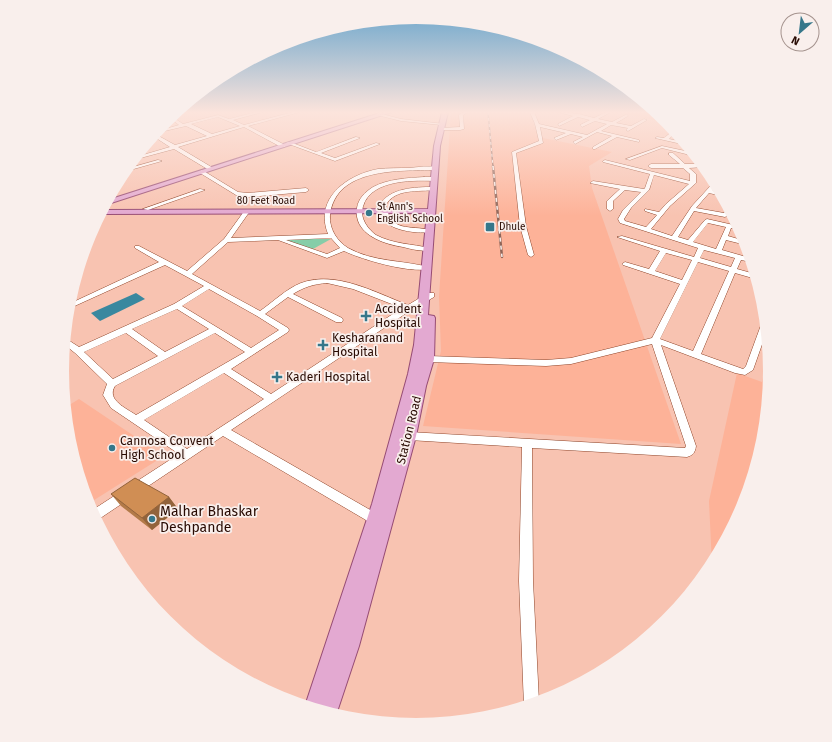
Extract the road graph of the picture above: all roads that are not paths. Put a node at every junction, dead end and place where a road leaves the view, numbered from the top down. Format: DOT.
graph roads {
  1 [pos="174,147"];
  2 [pos="278,147"];
  3 [pos="295,147"];
  4 [pos="334,147"];
  5 [pos="371,147"];
  6 [pos="437,147"];
  7 [pos="442,147"];
  8 [pos="528,147"];
  9 [pos="317,153"];
  10 [pos="658,154"];
  11 [pos="664,154"];
  12 [pos="671,154"];
  13 [pos="686,154"];
  14 [pos="638,155"];
  15 [pos="687,155"];
  16 [pos="144,156"];
  17 [pos="628,159"];
  18 [pos="160,161"];
  19 [pos="651,166"];
  20 [pos="685,166"];
  21 [pos="696,166"];
  22 [pos="135,168"];
  23 [pos="210,169"];
  24 [pos="386,171"];
  25 [pos="202,172"];
  26 [pos="651,175"];
  27 [pos="674,178"];
  28 [pos="434,179"];
  29 [pos="605,180"];
  30 [pos="393,182"];
  31 [pos="593,183"];
  32 [pos="693,183"];
  33 [pos="624,188"];
  34 [pos="711,188"];
  35 [pos="647,189"];
  36 [pos="202,190"];
  37 [pos="306,190"];
  38 [pos="708,191"];
  39 [pos="714,192"];
  40 [pos="115,198"];
  41 [pos="113,201"];
  42 [pos="146,209"];
  43 [pos="328,209"];
  44 [pos="359,209"];
  45 [pos="382,209"];
  46 [pos="610,209"];
  47 [pos="109,210"];
  48 [pos="431,210"];
  49 [pos="647,210"];
  50 [pos="693,210"];
  51 [pos="247,211"];
  52 [pos="108,212"];
  53 [pos="660,214"];
  54 [pos="725,215"];
  55 [pos="729,226"];
  56 [pos="647,230"];
  57 [pos="429,231"];
  58 [pos="331,236"];
  59 [pos="620,237"];
  60 [pos="724,237"];
  61 [pos="272,238"];
  62 [pos="674,238"];
  63 [pos="226,240"];
  64 [pos="738,240"];
  65 [pos="689,243"];
  66 [pos="137,247"];
  67 [pos="702,247"];
  68 [pos="345,248"];
  69 [pos="428,248"];
  70 [pos="664,250"];
  71 [pos="718,251"];
  72 [pos="531,255"];
  73 [pos="738,257"];
  74 [pos="745,259"];
  75 [pos="696,260"];
  76 [pos="165,262"];
  77 [pos="625,264"];
  78 [pos="426,268"];
  79 [pos="734,271"];
  80 [pos="651,272"];
  81 [pos="188,274"];
  82 [pos="749,275"];
  83 [pos="685,283"];
  84 [pos="209,286"];
  85 [pos="289,295"];
  86 [pos="427,298"];
  87 [pos="76,303"];
  88 [pos="177,306"];
  89 [pos="408,308"];
  90 [pos="260,314"];
  91 [pos="339,320"];
  92 [pos="126,329"];
  93 [pos="215,329"];
  94 [pos="761,338"];
  95 [pos="655,340"];
  96 [pos="70,345"];
  97 [pos="78,351"];
  98 [pos="252,352"];
  99 [pos="165,356"];
  100 [pos="696,356"];
  101 [pos="428,359"];
  102 [pos="224,368"];
  103 [pos="112,384"];
  104 [pos="270,398"];
  105 [pos="135,420"];
  106 [pos="222,430"];
  107 [pos="409,436"];
  108 [pos="527,443"];
  109 [pos="187,454"];
  110 [pos="99,512"];
  111 [pos="375,519"];
  112 [pos="531,699"];
  113 [pos="316,703"];
  114 [pos="329,707"];
  1 -- 16 [label="street"];
  1 -- 23 [label="street"];
  2 -- 23 [label="main road"];
  3 -- 9 [label="street"];
  4 -- 9 [label="street"];
  5 -- 9 [label="street"];
  6 -- 28 [label="main road, Station Road"];
  7 -- 86 [label="main road, Station Road"];
  8 -- 72 [label="street"];
  10 -- 14 [label="street"];
  11 -- 12 [label="street"];
  12 -- 15 [label="street"];
  12 -- 20 [label="street"];
  13 -- 14 [label="street"];
  14 -- 17 [label="street"];
  18 -- 22 [label="street"];
  19 -- 20 [label="street"];
  20 -- 21 [label="street"];
  20 -- 32 [label="street"];
  23 -- 25 [label="main road"];
  23 -- 40 [label="main road"];
  24 -- 28 [label="street"];
  24 -- 30 [label="street"];
  24 -- 43 [label="street"];
  25 -- 37 [label="street"];
  25 -- 41 [label="main road"];
  26 -- 27 [label="street"];
  26 -- 27 [label="street"];
  26 -- 35 [label="street"];
  27 -- 32 [label="street"];
  28 -- 30 [label="street"];
  28 -- 45 [label="street"];
  28 -- 48 [label="main road, Station Road"];
  29 -- 35 [label="street"];
  30 -- 44 [label="street"];
  31 -- 33 [label="street"];
  32 -- 53 [label="street"];
  33 -- 35 [label="street"];
  33 -- 46 [label="street"];
  34 -- 38 [label="street"];
  35 -- 56 [label="street"];
  36 -- 42 [label="street"];
  38 -- 39 [label="street"];
  38 -- 50 [label="street"];
  42 -- 43 [label="main road, 80 Feet Road"];
  42 -- 47 [label="main road, 80 Feet Road"];
  43 -- 44 [label="main road, 80 Feet Road"];
  43 -- 51 [label="main road, 80 Feet Road"];
  43 -- 58 [label="street"];
  44 -- 45 [label="main road, 80 Feet Road"];
  44 -- 69 [label="street"];
  45 -- 48 [label="main road, 80 Feet Road"];
  45 -- 57 [label="street"];
  48 -- 57 [label="main road, Station Road"];
  49 -- 53 [label="street"];
  50 -- 54 [label="street"];
  50 -- 62 [label="street"];
  51 -- 52 [label="main road, 80 Feet Road"];
  51 -- 63 [label="street"];
  53 -- 56 [label="street"];
  55 -- 60 [label="street"];
  55 -- 65 [label="street"];
  56 -- 62 [label="street"];
  57 -- 69 [label="main road, Station Road"];
  58 -- 61 [label="street"];
  58 -- 68 [label="street"];
  59 -- 70 [label="street"];
  60 -- 64 [label="street"];
  60 -- 71 [label="street"];
  61 -- 63 [label="street"];
  61 -- 68 [label="street"];
  62 -- 65 [label="street"];
  63 -- 81 [label="street"];
  65 -- 67 [label="street"];
  66 -- 76 [label="street"];
  67 -- 71 [label="street"];
  67 -- 75 [label="street"];
  68 -- 78 [label="street"];
  69 -- 78 [label="main road, Station Road"];
  70 -- 75 [label="street"];
  70 -- 80 [label="street"];
  71 -- 73 [label="street"];
  73 -- 74 [label="street"];
  73 -- 79 [label="street"];
  75 -- 79 [label="street"];
  75 -- 83 [label="street"];
  76 -- 81 [label="street"];
  76 -- 87 [label="street"];
  77 -- 80 [label="street"];
  78 -- 86 [label="main road, Station Road"];
  79 -- 82 [label="street"];
  79 -- 100 [label="street"];
  80 -- 83 [label="street"];
  81 -- 84 [label="street"];
  83 -- 95 [label="street"];
  84 -- 88 [label="street"];
  84 -- 90 [label="street"];
  85 -- 89 [label="street"];
  85 -- 90 [label="street"];
  85 -- 91 [label="street"];
  86 -- 89 [label="street"];
  86 -- 101 [label="main road, Station Road"];
  86 -- 111 [label="main road, Station Road"];
  88 -- 92 [label="street"];
  88 -- 93 [label="street"];
  89 -- 104 [label="street"];
  90 -- 98 [label="street"];
  92 -- 97 [label="street"];
  92 -- 99 [label="street"];
  93 -- 98 [label="street"];
  93 -- 99 [label="street"];
  94 -- 100 [label="street"];
  95 -- 100 [label="street"];
  95 -- 101 [label="street"];
  95 -- 108 [label="street"];
  96 -- 97 [label="street"];
  97 -- 103 [label="street"];
  98 -- 102 [label="street"];
  99 -- 103 [label="street"];
  101 -- 107 [label="main road, Station Road"];
  102 -- 104 [label="street"];
  102 -- 105 [label="street"];
  103 -- 105 [label="street"];
  104 -- 106 [label="street"];
  105 -- 109 [label="street"];
  106 -- 109 [label="street"];
  106 -- 111 [label="street"];
  107 -- 108 [label="street"];
  107 -- 114 [label="main road, Station Road"];
  108 -- 112 [label="street"];
  109 -- 110 [label="street"];
  111 -- 113 [label="main road, Station Road"];
}
